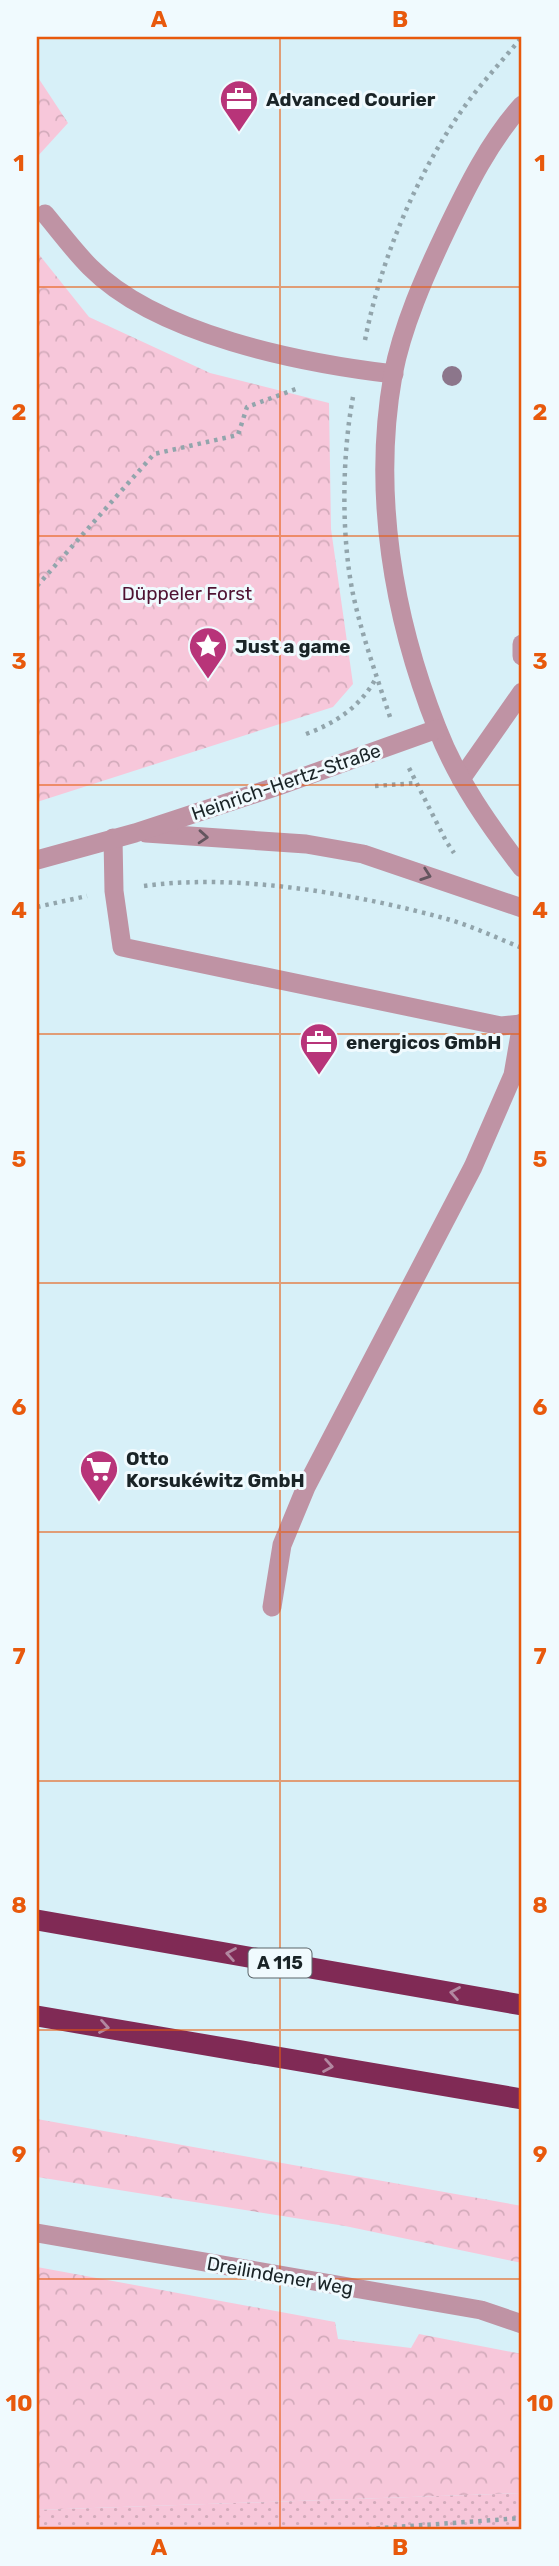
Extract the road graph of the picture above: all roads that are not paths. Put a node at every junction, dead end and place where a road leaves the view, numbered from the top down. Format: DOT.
graph roads {
  1 [pos="522,105"];
  2 [pos="45,214"];
  3 [pos="394,374"];
  4 [pos="522,643"];
  5 [pos="522,656"];
  6 [pos="522,692"];
  7 [pos="437,729"];
  8 [pos="461,779"];
  9 [pos="135,832"];
  10 [pos="113,838"];
  11 [pos="37,860"];
  12 [pos="522,868"];
  13 [pos="522,908"];
  14 [pos="522,1024"];
  15 [pos="272,1607"];
  16 [pos="37,1920"];
  17 [pos="522,2005"];
  18 [pos="37,2016"];
  19 [pos="522,2099"];
  20 [pos="37,2233"];
  21 [pos="522,2324"];
  1 -- 3 [label="street"];
  2 -- 3 [label="street"];
  3 -- 7 [label="street"];
  4 -- 5 [label="street"];
  6 -- 8 [label="street"];
  7 -- 8 [label="street"];
  7 -- 9 [label="street, Heinrich-Hertz-Straße"];
  8 -- 12 [label="street"];
  9 -- 10 [label="street, Heinrich-Hertz-Straße"];
  9 -- 13 [label="street, Heinrich-Hertz-Straße, one-way"];
  10 -- 11 [label="street, Heinrich-Hertz-Straße"];
  10 -- 14 [label="street"];
  14 -- 15 [label="street"];
  17 -- 16 [label="highway, A 115, one-way"];
  18 -- 19 [label="highway, one-way"];
  20 -- 21 [label="street, Dreilindener Weg"];
}
